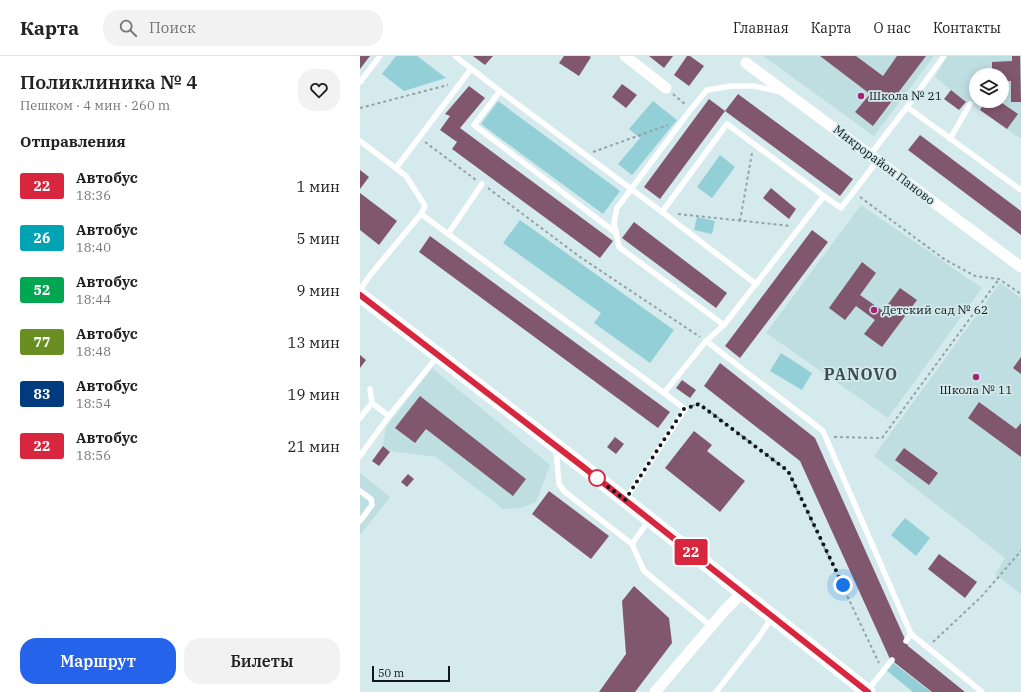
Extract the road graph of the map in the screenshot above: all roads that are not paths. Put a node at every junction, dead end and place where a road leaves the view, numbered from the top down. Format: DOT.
graph roads {
  1 [pos="380,56"];
  2 [pos="455,56"];
  3 [pos="625,56"];
  4 [pos="944,56"];
  5 [pos="746,63"];
  6 [pos="471,69"];
  7 [pos="360,82"];
  8 [pos="666,88"];
  9 [pos="500,91"];
  10 [pos="787,93"];
  11 [pos="969,106"];
  12 [pos="907,107"];
  13 [pos="950,139"];
  14 [pos="360,141"];
  15 [pos="874,158"];
  16 [pos="396,168"];
  17 [pos="482,184"];
  18 [pos="631,189"];
  19 [pos="1021,190"];
  20 [pos="824,196"];
  21 [pos="662,212"];
  22 [pos="421,214"];
  23 [pos="616,233"];
  24 [pos="448,234"];
  25 [pos="1021,267"];
  26 [pos="756,284"];
  27 [pos="360,290"];
  28 [pos="360,295"];
  29 [pos="724,325"];
  30 [pos="706,341"];
  31 [pos="438,356"];
  32 [pos="370,389"];
  33 [pos="664,393"];
  34 [pos="372,403"];
  35 [pos="389,416"];
  36 [pos="360,418"];
  37 [pos="556,446"];
  38 [pos="360,456"];
  39 [pos="360,490"];
  40 [pos="625,500"];
  41 [pos="649,519"];
  42 [pos="360,521"];
  43 [pos="632,544"];
  44 [pos="743,592"];
  45 [pos="772,617"];
  46 [pos="711,626"];
  47 [pos="911,634"];
  48 [pos="906,641"];
  49 [pos="892,660"];
  50 [pos="655,692"];
  51 [pos="716,692"];
  52 [pos="868,692"];
  53 [pos="982,692"];
  1 -- 7 [label="lane"];
  2 -- 6 [label="lane"];
  3 -- 8 [label="street"];
  4 -- 12 [label="lane"];
  5 -- 10 [label="street, Микрорайон Паново"];
  6 -- 9 [label="lane"];
  6 -- 16 [label="lane"];
  9 -- 18 [label="lane"];
  9 -- 23 [label="lane"];
  10 -- 15 [label="street, Микрорайон Паново"];
  10 -- 18 [label="lane"];
  11 -- 13 [label="lane"];
  12 -- 13 [label="lane"];
  12 -- 15 [label="lane"];
  13 -- 19 [label="lane"];
  14 -- 16 [label="lane"];
  15 -- 20 [label="lane"];
  15 -- 25 [label="street, Микрорайон Паново"];
  16 -- 22 [label="lane"];
  17 -- 24 [label="lane"];
  18 -- 21 [label="lane"];
  18 -- 23 [label="lane"];
  20 -- 21 [label="lane"];
  20 -- 26 [label="lane"];
  21 -- 26 [label="lane"];
  22 -- 24 [label="lane"];
  22 -- 27 [label="lane"];
  23 -- 29 [label="lane"];
  24 -- 33 [label="lane"];
  26 -- 29 [label="lane"];
  28 -- 31 [label="street"];
  29 -- 30 [label="lane"];
  30 -- 33 [label="lane"];
  30 -- 47 [label="lane"];
  31 -- 35 [label="lane"];
  31 -- 37 [label="street"];
  32 -- 34 [label="lane"];
  33 -- 40 [label="lane"];
  34 -- 35 [label="lane"];
  34 -- 36 [label="lane"];
  35 -- 38 [label="lane"];
  37 -- 40 [label="street"];
  37 -- 43 [label="lane"];
  39 -- 42 [label="lane"];
  40 -- 41 [label="street"];
  41 -- 43 [label="lane"];
  41 -- 44 [label="street"];
  43 -- 46 [label="lane"];
  44 -- 45 [label="street"];
  44 -- 46 [label="street"];
  45 -- 51 [label="lane"];
  45 -- 52 [label="street"];
  46 -- 50 [label="street"];
  47 -- 48 [label="lane"];
  47 -- 53 [label="lane"];
  49 -- 52 [label="lane"];
}
